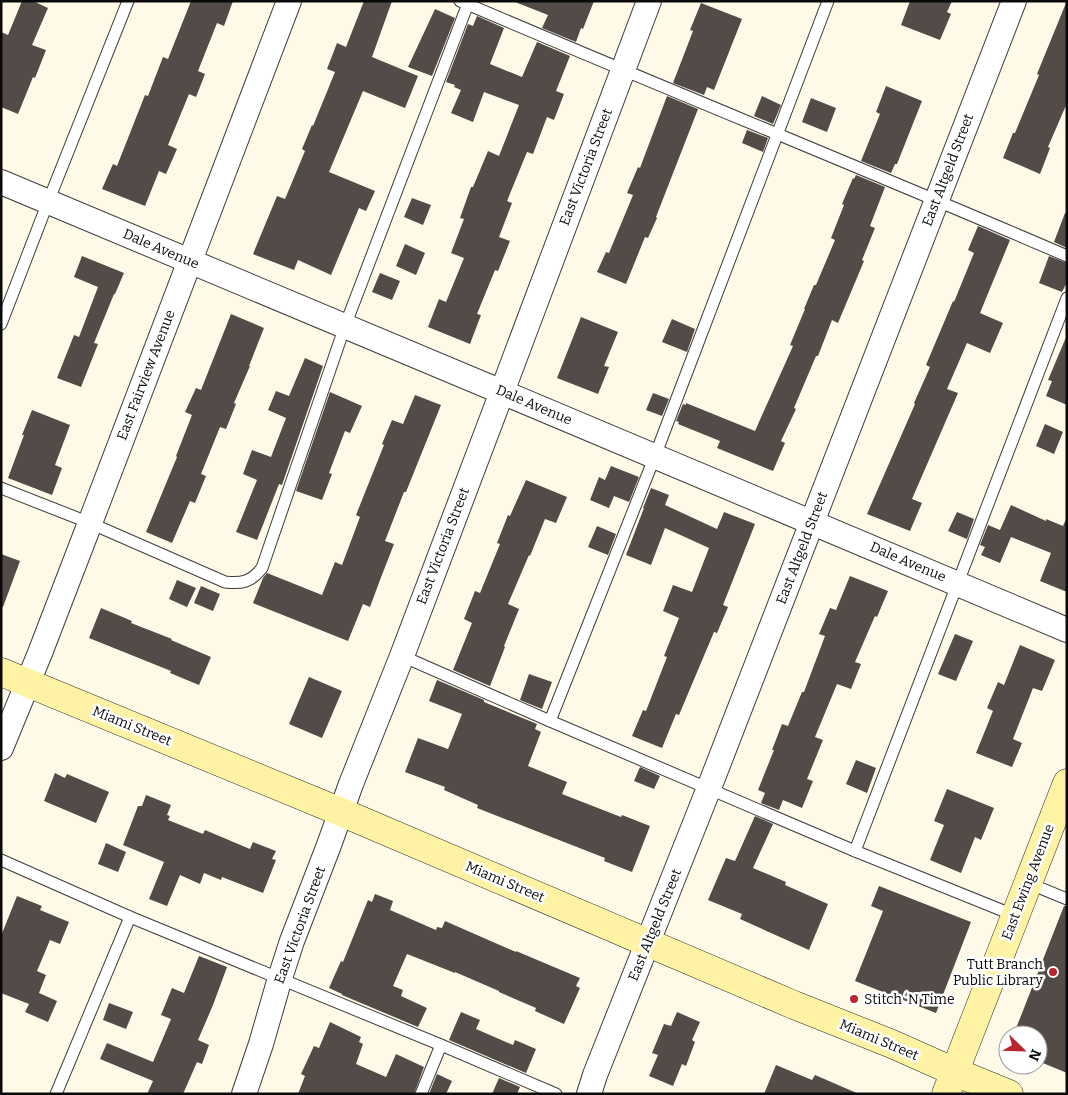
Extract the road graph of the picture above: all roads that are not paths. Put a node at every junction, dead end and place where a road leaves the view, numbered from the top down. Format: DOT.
graph roads {
  1 [pos="128,1"];
  2 [pos="289,1"];
  3 [pos="650,1"];
  4 [pos="828,1"];
  5 [pos="1014,1"];
  6 [pos="465,2"];
  7 [pos="623,70"];
  8 [pos="777,134"];
  9 [pos="1,182"];
  10 [pos="937,200"];
  11 [pos="48,202"];
  12 [pos="1067,256"];
  13 [pos="189,261"];
  14 [pos="1067,298"];
  15 [pos="1,324"];
  16 [pos="345,326"];
  17 [pos="502,392"];
  18 [pos="655,456"];
  19 [pos="1,488"];
  20 [pos="812,522"];
  21 [pos="90,523"];
  22 [pos="957,583"];
  23 [pos="1067,630"];
  24 [pos="402,656"];
  25 [pos="1,672"];
  26 [pos="28,683"];
  27 [pos="550,721"];
  28 [pos="1,748"];
  29 [pos="1067,783"];
  30 [pos="710,788"];
  31 [pos="341,812"];
  32 [pos="855,851"];
  33 [pos="1,860"];
  34 [pos="1028,883"];
  35 [pos="1067,899"];
  36 [pos="1016,916"];
  37 [pos="130,917"];
  38 [pos="648,943"];
  39 [pos="280,978"];
  40 [pos="441,1044"];
  41 [pos="951,1083"];
  42 [pos="56,1094"];
  43 [pos="244,1094"];
  44 [pos="421,1094"];
  45 [pos="556,1094"];
  46 [pos="589,1094"];
  47 [pos="1009,1094"];
  1 -- 11 [label="lane"];
  2 -- 13 [label="street, East Fairview Avenue"];
  3 -- 7 [label="street, East Victoria Street"];
  4 -- 8 [label="lane"];
  5 -- 10 [label="street, East Altgeld Street"];
  6 -- 7 [label="lane"];
  6 -- 16 [label="lane"];
  7 -- 8 [label="lane"];
  7 -- 17 [label="street, East Victoria Street"];
  8 -- 10 [label="lane"];
  8 -- 18 [label="lane"];
  9 -- 11 [label="street, Dale Avenue"];
  10 -- 12 [label="lane"];
  10 -- 20 [label="street, East Altgeld Street"];
  11 -- 13 [label="street, Dale Avenue"];
  11 -- 15 [label="lane"];
  13 -- 16 [label="street, Dale Avenue"];
  13 -- 21 [label="street, East Fairview Avenue"];
  14 -- 22 [label="lane"];
  16 -- 17 [label="street, Dale Avenue"];
  16 -- 21 [label="lane"];
  17 -- 18 [label="street, Dale Avenue"];
  17 -- 24 [label="street, East Victoria Street"];
  18 -- 20 [label="street, Dale Avenue"];
  18 -- 27 [label="lane"];
  19 -- 21 [label="lane"];
  20 -- 22 [label="street, Dale Avenue"];
  20 -- 30 [label="street, East Altgeld Street"];
  21 -- 26 [label="street, East Fairview Avenue"];
  22 -- 23 [label="street, Dale Avenue"];
  22 -- 32 [label="lane"];
  24 -- 27 [label="lane"];
  24 -- 31 [label="street, East Victoria Street"];
  25 -- 26 [label="street, Miami Street"];
  26 -- 28 [label="street, East Fairview Avenue"];
  26 -- 31 [label="street, Miami Street"];
  27 -- 30 [label="lane"];
  29 -- 34 [label="street, East Ewing Avenue"];
  30 -- 32 [label="lane"];
  30 -- 38 [label="street, East Altgeld Street"];
  31 -- 38 [label="street, Miami Street"];
  31 -- 39 [label="street, East Victoria Street"];
  32 -- 36 [label="lane"];
  33 -- 37 [label="lane"];
  34 -- 35 [label="lane"];
  34 -- 36 [label="street, East Ewing Avenue"];
  36 -- 41 [label="street, East Ewing Avenue"];
  37 -- 39 [label="lane"];
  37 -- 42 [label="lane"];
  38 -- 41 [label="street, Miami Street"];
  38 -- 46 [label="street, East Altgeld Street"];
  39 -- 40 [label="lane"];
  39 -- 43 [label="street, East Victoria Street"];
  40 -- 44 [label="lane"];
  40 -- 45 [label="lane"];
  41 -- 47 [label="street, Miami Street"];
}
